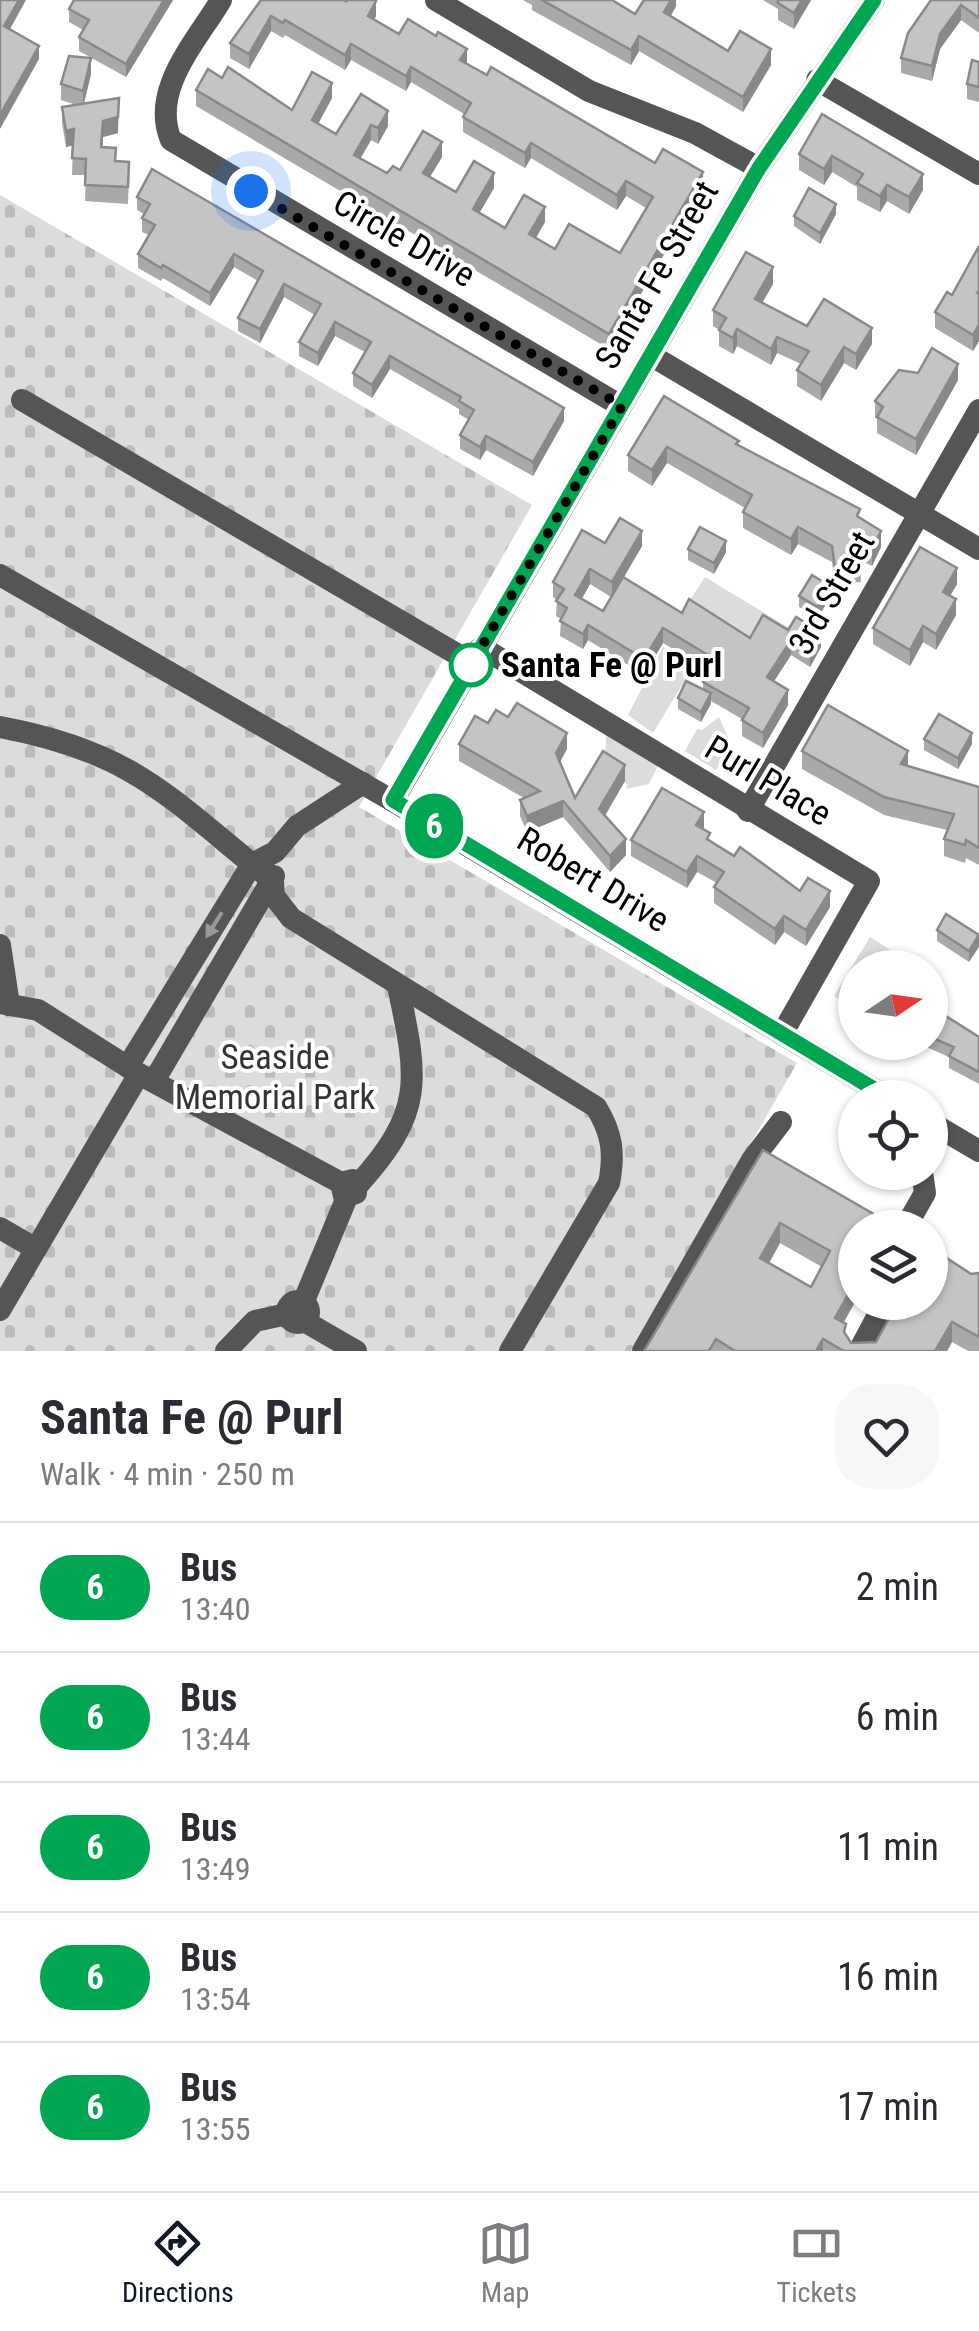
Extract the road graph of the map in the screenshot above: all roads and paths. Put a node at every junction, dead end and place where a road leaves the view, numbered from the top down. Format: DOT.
graph roads {
  1 [pos="222,0"];
  2 [pos="436,0"];
  3 [pos="874,0"];
  4 [pos="817,80"];
  5 [pos="759,168"];
  6 [pos="979,174"];
  7 [pos="652,356"];
  8 [pos="22,400"];
  9 [pos="622,406"];
  10 [pos="979,410"];
  11 [pos="917,514"];
  12 [pos="979,549"];
  13 [pos="0,575"];
  14 [pos="476,655"];
  15 [pos="0,727"];
  16 [pos="363,784"];
  17 [pos="393,800"];
  18 [pos="748,812"];
  19 [pos="274,852"];
  20 [pos="252,864"];
  21 [pos="273,881"];
  22 [pos="0,946"];
  23 [pos="398,986"];
  24 [pos="4,1004"];
  25 [pos="782,1034"];
  26 [pos="140,1074"];
  27 [pos="858,1080"];
  28 [pos="781,1122"];
  29 [pos="948,1133"];
  30 [pos="979,1151"];
  31 [pos="348,1188"];
  32 [pos="0,1228"];
  33 [pos="36,1249"];
  34 [pos="0,1310"];
  35 [pos="298,1313"];
  36 [pos="876,1320"];
  37 [pos="226,1351"];
  38 [pos="356,1351"];
  39 [pos="510,1351"];
  40 [pos="643,1351"];
  41 [pos="860,1351"];
  1 -- 9 [label="street, Circle Drive"];
  2 -- 5 [label="street"];
  3 -- 4 [label="street, Santa Fe Street"];
  4 -- 5 [label="street, Santa Fe Street"];
  4 -- 6 [label="street"];
  5 -- 7 [label="street, Santa Fe Street"];
  7 -- 9 [label="street, Santa Fe Street"];
  7 -- 11 [label="street"];
  8 -- 14 [label="street, Purl Place"];
  9 -- 14 [label="street, Santa Fe Street"];
  10 -- 11 [label="street, 3rd Street"];
  11 -- 12 [label="street"];
  11 -- 18 [label="street, 3rd Street"];
  13 -- 16 [label="street, Robert Drive"];
  14 -- 17 [label="street, Santa Fe Street"];
  14 -- 18 [label="street, Purl Place"];
  15 -- 20 [label="street"];
  16 -- 17 [label="street, Robert Drive"];
  16 -- 19 [label="street"];
  17 -- 25 [label="street, Robert Drive"];
  18 -- 25 [label="street, Purl Place"];
  19 -- 20 [label="street"];
  19 -- 21 [label="street"];
  20 -- 21 [label="street"];
  20 -- 26 [label="street, one-way"];
  21 -- 23 [label="street"];
  21 -- 26 [label="street"];
  22 -- 24 [label="street"];
  23 -- 31 [label="street"];
  23 -- 39 [label="street"];
  24 -- 26 [label="street"];
  25 -- 27 [label="street, Robert Drive"];
  26 -- 31 [label="street"];
  26 -- 33 [label="street"];
  28 -- 40 [label="street"];
  29 -- 30 [label="street"];
  31 -- 35 [label="street"];
  32 -- 33 [label="street"];
  33 -- 34 [label="street"];
  35 -- 37 [label="street"];
  35 -- 38 [label="street"];
  36 -- 41 [label="street"];
}
